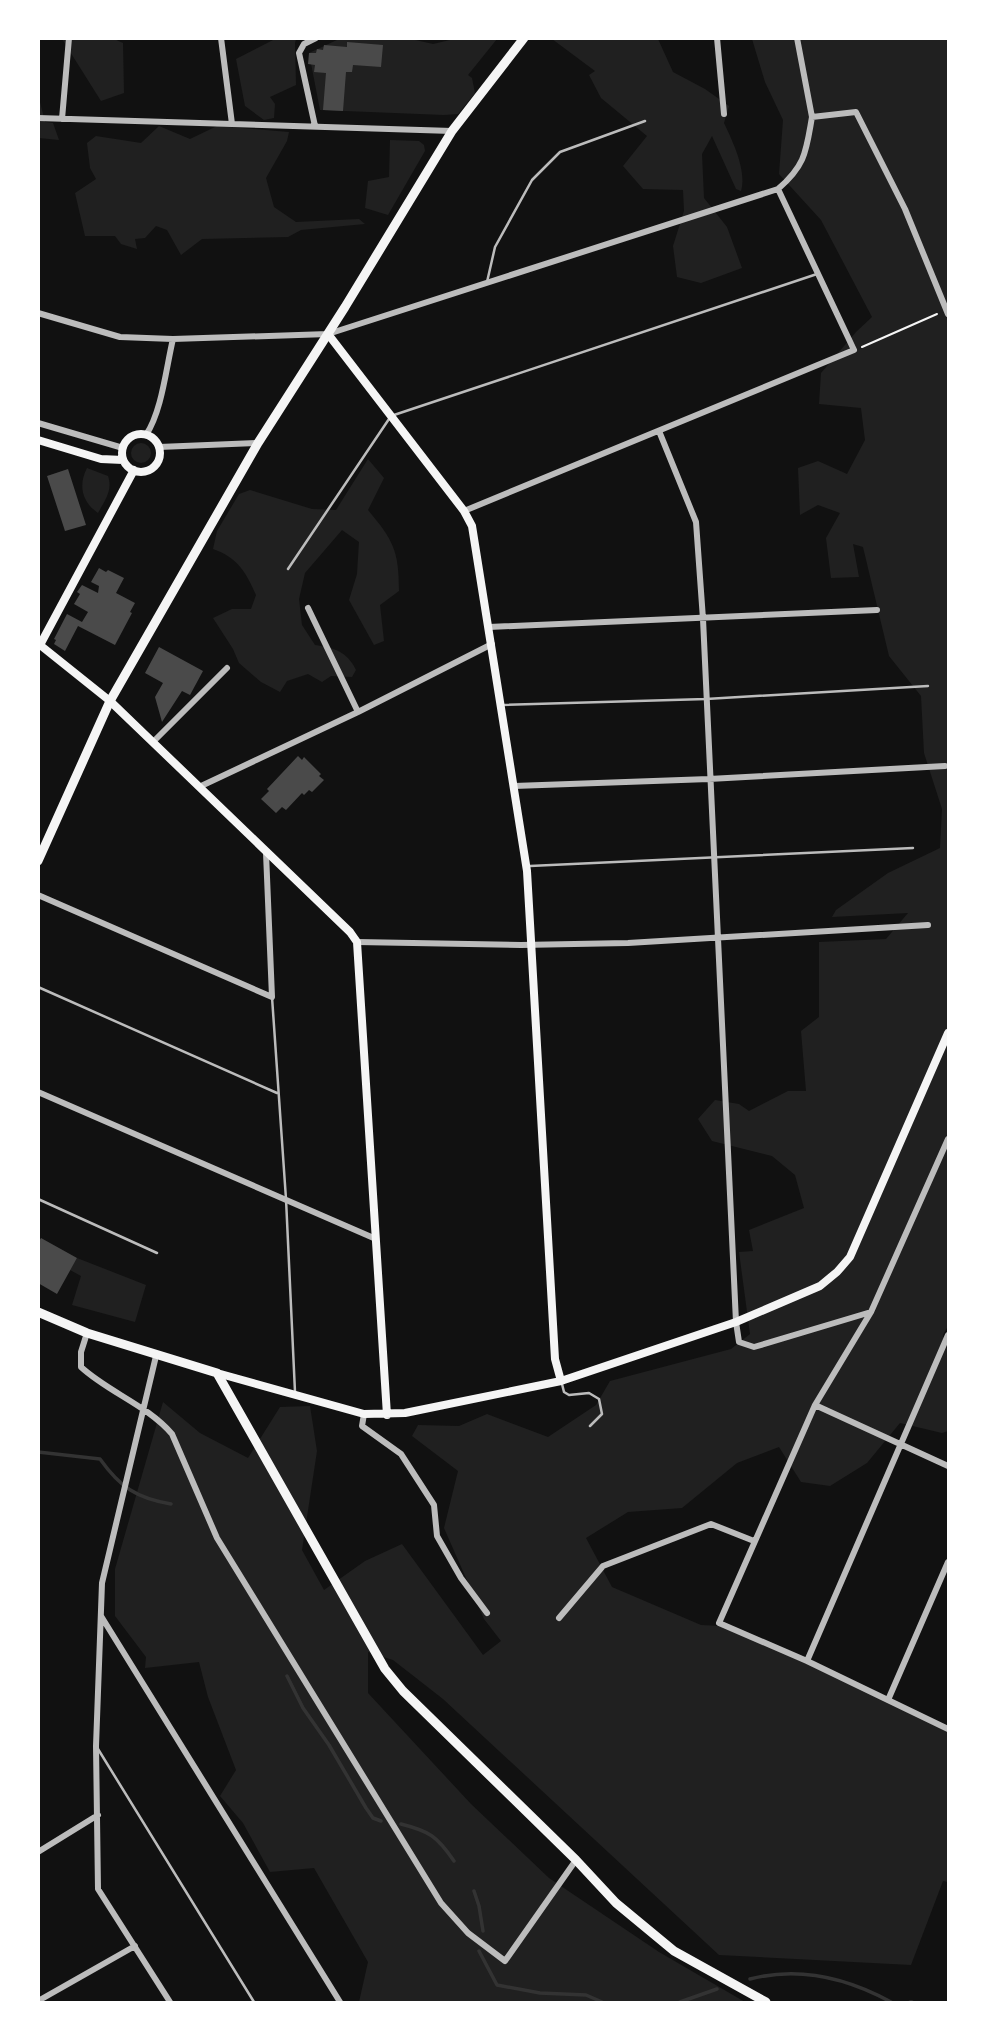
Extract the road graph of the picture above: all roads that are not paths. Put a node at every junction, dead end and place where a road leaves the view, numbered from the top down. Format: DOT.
graph roads {
  1 [pos="69,38"];
  2 [pos="221,38"];
  3 [pos="316,38"];
  4 [pos="524,38"];
  5 [pos="717,38"];
  6 [pos="797,38"];
  7 [pos="724,114"];
  8 [pos="812,117"];
  9 [pos="38,118"];
  10 [pos="62,119"];
  11 [pos="645,121"];
  12 [pos="232,124"];
  13 [pos="315,126"];
  14 [pos="453,131"];
  15 [pos="778,188"];
  16 [pos="817,274"];
  17 [pos="487,282"];
  18 [pos="948,312"];
  19 [pos="38,313"];
  20 [pos="328,334"];
  21 [pos="173,339"];
  22 [pos="391,416"];
  23 [pos="38,423"];
  24 [pos="659,431"];
  25 [pos="146,435"];
  26 [pos="38,440"];
  27 [pos="258,443"];
  28 [pos="159,447"];
  29 [pos="122,449"];
  30 [pos="123,460"];
  31 [pos="134,470"];
  32 [pos="464,511"];
  33 [pos="288,569"];
  34 [pos="308,608"];
  35 [pos="877,610"];
  36 [pos="703,619"];
  37 [pos="489,627"];
  38 [pos="39,644"];
  39 [pos="492,644"];
  40 [pos="227,668"];
  41 [pos="928,686"];
  42 [pos="706,699"];
  43 [pos="110,701"];
  44 [pos="501,705"];
  45 [pos="358,712"];
  46 [pos="153,742"];
  47 [pos="945,766"];
  48 [pos="709,779"];
  49 [pos="514,786"];
  50 [pos="199,787"];
  51 [pos="913,848"];
  52 [pos="266,853"];
  53 [pos="713,858"];
  54 [pos="38,861"];
  55 [pos="526,866"];
  56 [pos="38,895"];
  57 [pos="928,925"];
  58 [pos="719,937"];
  59 [pos="357,943"];
  60 [pos="531,945"];
  61 [pos="38,987"];
  62 [pos="272,997"];
  63 [pos="948,1033"];
  64 [pos="38,1092"];
  65 [pos="277,1093"];
  66 [pos="948,1139"];
  67 [pos="38,1199"];
  68 [pos="286,1199"];
  69 [pos="376,1240"];
  70 [pos="157,1253"];
  71 [pos="38,1312"];
  72 [pos="872,1312"];
  73 [pos="736,1322"];
  74 [pos="87,1334"];
  75 [pos="948,1335"];
  76 [pos="156,1356"];
  77 [pos="216,1373"];
  78 [pos="561,1381"];
  79 [pos="295,1395"];
  80 [pos="815,1405"];
  81 [pos="364,1414"];
  82 [pos="387,1415"];
  83 [pos="590,1426"];
  84 [pos="902,1443"];
  85 [pos="948,1465"];
  86 [pos="754,1541"];
  87 [pos="948,1562"];
  88 [pos="487,1613"];
  89 [pos="100,1614"];
  90 [pos="559,1618"];
  91 [pos="807,1661"];
  92 [pos="888,1700"];
  93 [pos="948,1729"];
  94 [pos="96,1746"];
  95 [pos="98,1815"];
  96 [pos="38,1852"];
  97 [pos="576,1860"];
  98 [pos="135,1946"];
  99 [pos="38,2001"];
  100 [pos="170,2003"];
  101 [pos="254,2003"];
  102 [pos="340,2003"];
  103 [pos="766,2003"];
  1 -- 10 [label="street"];
  2 -- 12 [label="street"];
  3 -- 13 [label="street"];
  4 -- 14 [label="main road"];
  5 -- 7 [label="street"];
  6 -- 8 [label="street"];
  8 -- 15 [label="street"];
  8 -- 18 [label="street"];
  9 -- 10 [label="street"];
  10 -- 12 [label="street"];
  11 -- 17 [label="lane"];
  12 -- 13 [label="street"];
  13 -- 14 [label="street"];
  14 -- 20 [label="main road"];
  15 -- 16 [label="street"];
  15 -- 17 [label="street"];
  16 -- 22 [label="lane"];
  16 -- 24 [label="street"];
  17 -- 20 [label="street"];
  19 -- 21 [label="street"];
  20 -- 21 [label="street"];
  20 -- 22 [label="main road"];
  20 -- 27 [label="main road"];
  21 -- 25 [label="street"];
  22 -- 32 [label="main road"];
  22 -- 33 [label="lane"];
  23 -- 29 [label="street"];
  24 -- 32 [label="street"];
  24 -- 36 [label="street"];
  25 -- 28 [label="main road"];
  25 -- 29 [label="main road"];
  26 -- 30 [label="main road"];
  27 -- 28 [label="street"];
  27 -- 43 [label="main road"];
  28 -- 31 [label="main road"];
  29 -- 30 [label="main road"];
  30 -- 31 [label="main road"];
  31 -- 38 [label="main road"];
  32 -- 37 [label="main road"];
  34 -- 45 [label="street"];
  35 -- 36 [label="street"];
  36 -- 37 [label="street"];
  36 -- 42 [label="street"];
  37 -- 39 [label="main road"];
  38 -- 43 [label="main road"];
  39 -- 44 [label="main road"];
  39 -- 45 [label="street"];
  40 -- 46 [label="street"];
  41 -- 42 [label="lane"];
  42 -- 44 [label="lane"];
  42 -- 48 [label="street"];
  43 -- 46 [label="main road"];
  43 -- 54 [label="main road"];
  44 -- 49 [label="main road"];
  45 -- 50 [label="street"];
  46 -- 50 [label="main road"];
  47 -- 48 [label="street"];
  48 -- 49 [label="street"];
  48 -- 53 [label="street"];
  49 -- 55 [label="main road"];
  50 -- 52 [label="main road"];
  51 -- 53 [label="lane"];
  52 -- 59 [label="main road"];
  52 -- 62 [label="street"];
  53 -- 55 [label="lane"];
  53 -- 58 [label="street"];
  55 -- 60 [label="main road"];
  56 -- 62 [label="street"];
  57 -- 58 [label="street"];
  58 -- 60 [label="street"];
  58 -- 73 [label="street"];
  59 -- 60 [label="street"];
  59 -- 69 [label="main road"];
  60 -- 78 [label="main road"];
  61 -- 65 [label="lane"];
  62 -- 65 [label="lane"];
  63 -- 73 [label="main road"];
  64 -- 68 [label="street"];
  65 -- 68 [label="lane"];
  66 -- 72 [label="street"];
  67 -- 70 [label="lane"];
  68 -- 69 [label="street"];
  68 -- 79 [label="lane"];
  69 -- 82 [label="main road"];
  71 -- 74 [label="main road"];
  72 -- 73 [label="street"];
  72 -- 80 [label="street"];
  73 -- 78 [label="main road"];
  74 -- 76 [label="main road"];
  74 -- 97 [label="street"];
  75 -- 84 [label="street"];
  76 -- 77 [label="main road"];
  76 -- 89 [label="street"];
  77 -- 79 [label="main road"];
  77 -- 97 [label="main road"];
  78 -- 82 [label="main road"];
  78 -- 83 [label="lane"];
  79 -- 81 [label="main road"];
  80 -- 84 [label="street"];
  80 -- 86 [label="street"];
  81 -- 82 [label="main road"];
  81 -- 88 [label="street"];
  84 -- 85 [label="street"];
  84 -- 91 [label="street"];
  86 -- 90 [label="street"];
  86 -- 91 [label="street"];
  87 -- 92 [label="street"];
  89 -- 94 [label="street"];
  89 -- 102 [label="street"];
  91 -- 92 [label="street"];
  92 -- 93 [label="street"];
  94 -- 95 [label="street"];
  94 -- 101 [label="lane"];
  95 -- 96 [label="street"];
  95 -- 98 [label="street"];
  97 -- 103 [label="main road"];
  98 -- 99 [label="street"];
  98 -- 100 [label="street"];
}
